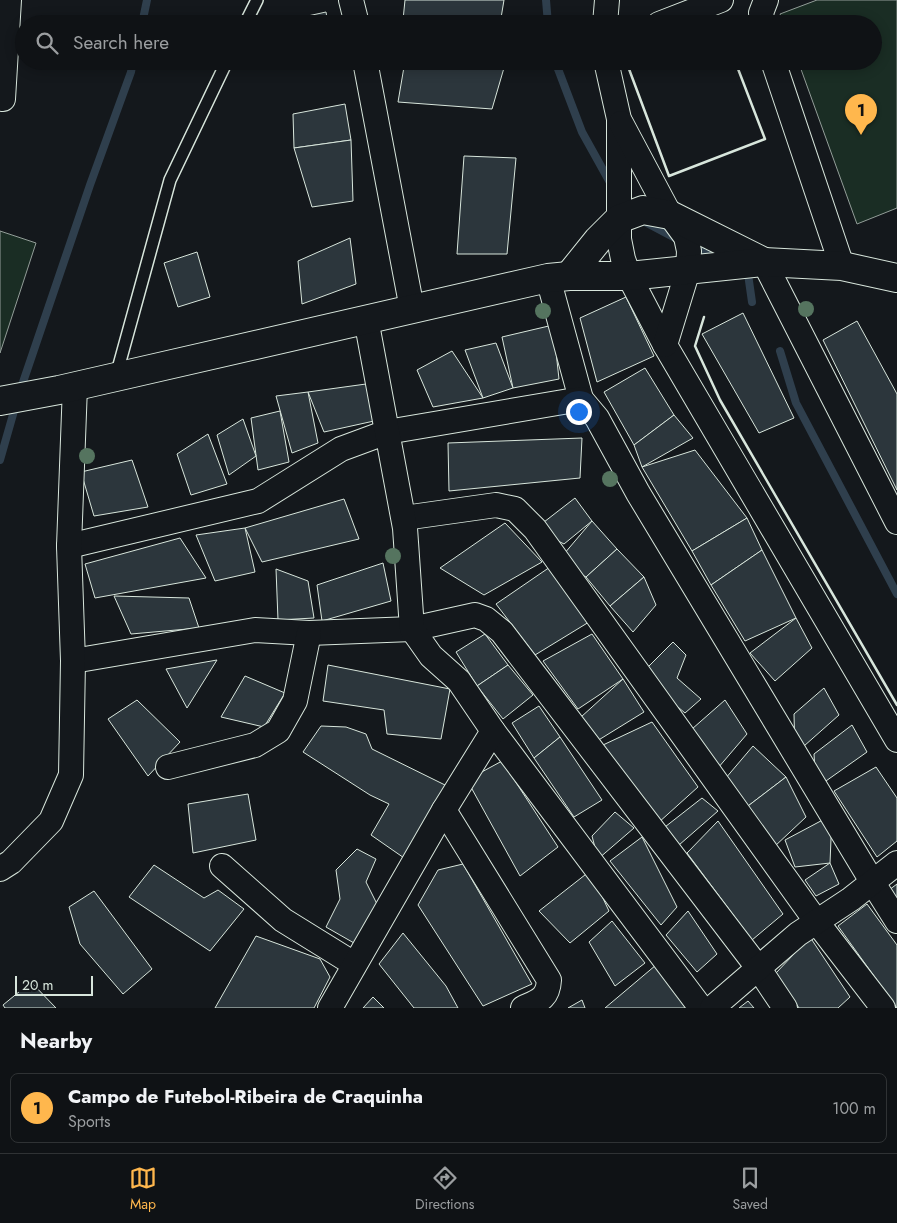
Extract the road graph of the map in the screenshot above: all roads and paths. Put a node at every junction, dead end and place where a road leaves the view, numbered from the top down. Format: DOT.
graph roads {
  1 [pos="9,0"];
  2 [pos="256,0"];
  3 [pos="351,0"];
  4 [pos="607,0"];
  5 [pos="721,0"];
  6 [pos="766,0"];
  7 [pos="249,15"];
  8 [pos="355,15"];
  9 [pos="606,15"];
  10 [pos="682,15"];
  11 [pos="761,15"];
  12 [pos="223,70"];
  13 [pos="367,70"];
  14 [pos="608,70"];
  15 [pos="776,70"];
  16 [pos="1,100"];
  17 [pos="619,119"];
  18 [pos="670,215"];
  19 [pos="620,219"];
  20 [pos="764,262"];
  21 [pos="842,266"];
  22 [pos="688,270"];
  23 [pos="629,276"];
  24 [pos="558,277"];
  25 [pos="897,278"];
  26 [pos="412,309"];
  27 [pos="366,319"];
  28 [pos="665,345"];
  29 [pos="116,376"];
  30 [pos="67,388"];
  31 [pos="581,399"];
  32 [pos="0,401"];
  33 [pos="387,432"];
  34 [pos="404,518"];
  35 [pos="897,522"];
  36 [pos="69,546"];
  37 [pos="412,629"];
  38 [pos="309,633"];
  39 [pos="73,661"];
  40 [pos="493,731"];
  41 [pos="897,740"];
  42 [pos="168,767"];
  43 [pos="444,810"];
  44 [pos="897,864"];
  45 [pos="222,866"];
  46 [pos="0,869"];
  47 [pos="873,883"];
  48 [pos="816,921"];
  49 [pos="897,921"];
  50 [pos="354,964"];
  51 [pos="759,969"];
  52 [pos="330,1008"];
  53 [pos="523,1008"];
  54 [pos="700,1008"];
  55 [pos="712,1008"];
  56 [pos="785,1008"];
  57 [pos="883,1008"];
  1 -- 16 [label="street"];
  2 -- 7 [label="lane"];
  3 -- 8 [label="street"];
  4 -- 9 [label="street"];
  5 -- 10 [label="street"];
  6 -- 11 [label="street"];
  12 -- 29 [label="lane"];
  13 -- 26 [label="street"];
  14 -- 17 [label="street"];
  15 -- 21 [label="street"];
  17 -- 18 [label="street"];
  17 -- 19 [label="street"];
  18 -- 19 [label="street"];
  18 -- 20 [label="street"];
  18 -- 22 [label="street"];
  19 -- 23 [label="street"];
  19 -- 24 [label="street"];
  20 -- 21 [label="street"];
  20 -- 22 [label="street"];
  20 -- 35 [label="street"];
  21 -- 25 [label="street"];
  22 -- 23 [label="street"];
  22 -- 28 [label="street"];
  23 -- 24 [label="street"];
  23 -- 28 [label="street"];
  24 -- 26 [label="street"];
  24 -- 31 [label="street"];
  26 -- 27 [label="street"];
  27 -- 29 [label="street"];
  27 -- 33 [label="street"];
  28 -- 41 [label="street"];
  29 -- 30 [label="street"];
  30 -- 32 [label="street"];
  30 -- 36 [label="street"];
  31 -- 33 [label="street"];
  31 -- 47 [label="street"];
  33 -- 34 [label="street"];
  33 -- 36 [label="street"];
  34 -- 37 [label="street"];
  34 -- 48 [label="street"];
  36 -- 39 [label="street"];
  37 -- 38 [label="street"];
  37 -- 40 [label="street"];
  37 -- 51 [label="street"];
  38 -- 39 [label="street"];
  38 -- 42 [label="street"];
  39 -- 46 [label="street"];
  40 -- 43 [label="street"];
  40 -- 54 [label="street"];
  43 -- 50 [label="street"];
  43 -- 53 [label="street"];
  44 -- 47 [label="street"];
  45 -- 50 [label="street"];
  47 -- 48 [label="street"];
  47 -- 49 [label="street"];
  48 -- 51 [label="street"];
  48 -- 57 [label="street"];
  50 -- 52 [label="street"];
  51 -- 55 [label="street"];
  51 -- 56 [label="street"];
}
